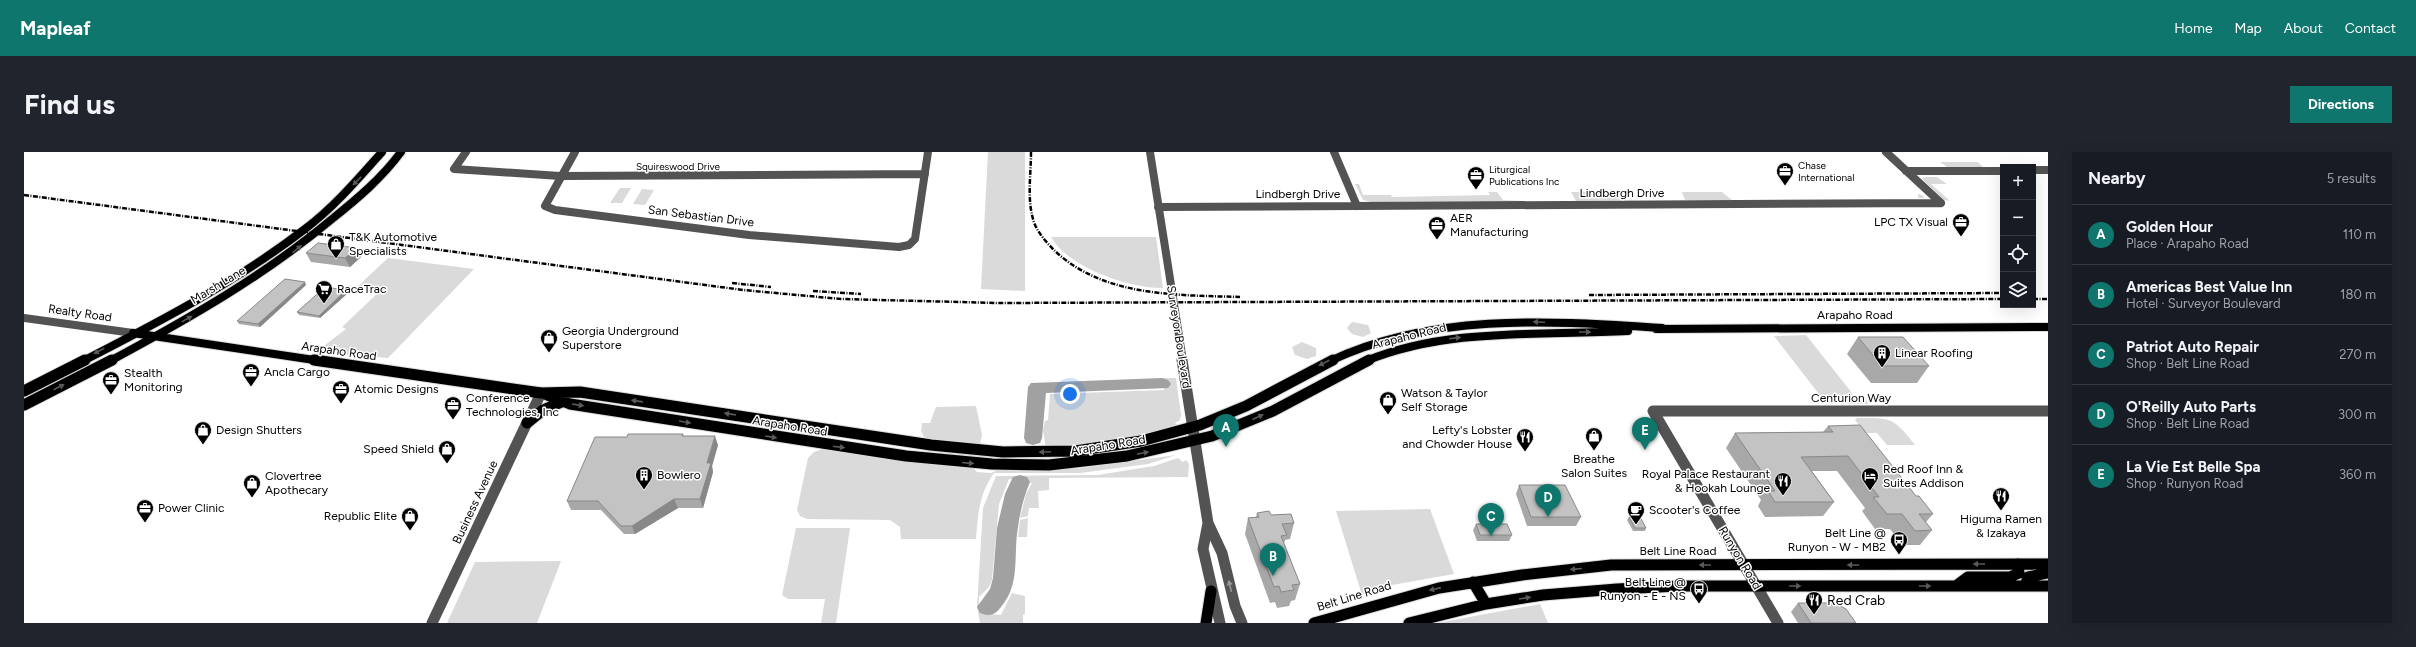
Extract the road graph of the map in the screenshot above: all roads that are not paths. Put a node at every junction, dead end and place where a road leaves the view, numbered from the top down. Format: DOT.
graph roads {
  1 [pos="382,152"];
  2 [pos="401,152"];
  3 [pos="466,152"];
  4 [pos="575,152"];
  5 [pos="928,152"];
  6 [pos="1150,152"];
  7 [pos="1334,152"];
  8 [pos="1886,152"];
  9 [pos="2036,170"];
  10 [pos="2048,170"];
  11 [pos="1906,171"];
  12 [pos="2000,171"];
  13 [pos="925,174"];
  14 [pos="560,176"];
  15 [pos="1357,206"];
  16 [pos="1158,207"];
  17 [pos="24,318"];
  18 [pos="2048,327"];
  19 [pos="1662,328"];
  20 [pos="133,333"];
  21 [pos="153,338"];
  22 [pos="1360,348"];
  23 [pos="1372,358"];
  24 [pos="24,391"];
  25 [pos="541,393"];
  26 [pos="564,401"];
  27 [pos="24,405"];
  28 [pos="1653,411"];
  29 [pos="2048,411"];
  30 [pos="527,423"];
  31 [pos="1194,428"];
  32 [pos="1196,441"];
  33 [pos="1208,523"];
  34 [pos="2018,564"];
  35 [pos="2048,564"];
  36 [pos="1744,565"];
  37 [pos="2048,573"];
  38 [pos="1473,582"];
  39 [pos="1756,586"];
  40 [pos="1956,586"];
  41 [pos="2025,586"];
  42 [pos="2048,586"];
  43 [pos="1210,591"];
  44 [pos="1486,604"];
  45 [pos="432,623"];
  46 [pos="1206,623"];
  47 [pos="1220,623"];
  48 [pos="1242,623"];
  49 [pos="1314,623"];
  50 [pos="1409,623"];
  51 [pos="1778,623"];
  1 -- 20 [label="main road, Marsh Lane, one-way"];
  21 -- 2 [label="main road, Marsh Lane, one-way"];
  3 -- 14 [label="street, Squireswood Drive"];
  4 -- 14 [label="street, San Sebastian Drive"];
  5 -- 13 [label="street"];
  6 -- 16 [label="street, Surveyor Boulevard"];
  7 -- 15 [label="street"];
  8 -- 11 [label="street"];
  9 -- 10 [label="street"];
  11 -- 12 [label="street"];
  11 -- 15 [label="street, Lindbergh Drive"];
  13 -- 14 [label="street, Squireswood Drive"];
  13 -- 14 [label="street, San Sebastian Drive"];
  15 -- 16 [label="street, Lindbergh Drive"];
  16 -- 31 [label="street, Surveyor Boulevard"];
  17 -- 20 [label="street, Realty Road"];
  18 -- 19 [label="main road, Arapaho Road"];
  19 -- 22 [label="main road, Arapaho Road, one-way"];
  23 -- 19 [label="main road, Arapaho Road, one-way"];
  20 -- 21 [label="main road, Arapaho Road"];
  20 -- 24 [label="main road, Marsh Lane, one-way"];
  21 -- 25 [label="main road, Arapaho Road"];
  27 -- 21 [label="main road, Marsh Lane, one-way"];
  22 -- 23 [label="main road"];
  22 -- 31 [label="main road, Arapaho Road, one-way"];
  32 -- 23 [label="main road, Arapaho Road, one-way"];
  25 -- 26 [label="main road, Arapaho Road"];
  25 -- 30 [label="street, Business Avenue"];
  31 -- 25 [label="main road, Arapaho Road, one-way"];
  26 -- 30 [label="main road"];
  26 -- 32 [label="main road, Arapaho Road, one-way"];
  28 -- 29 [label="street, Centurion Way"];
  28 -- 36 [label="street, Runyon Road"];
  30 -- 45 [label="street, Business Avenue"];
  31 -- 32 [label="street, Surveyor Boulevard"];
  32 -- 33 [label="street, Surveyor Boulevard"];
  33 -- 43 [label="street, Surveyor Boulevard"];
  48 -- 33 [label="street, Surveyor Boulevard, one-way"];
  34 -- 35 [label="main road, Belt Line Road"];
  34 -- 36 [label="main road, Belt Line Road, one-way"];
  34 -- 40 [label="main road"];
  36 -- 38 [label="main road, Belt Line Road, one-way"];
  36 -- 39 [label="street, Runyon Road"];
  37 -- 41 [label="main road"];
  38 -- 44 [label="main road"];
  38 -- 49 [label="main road, Belt Line Road, one-way"];
  39 -- 40 [label="main road, one-way"];
  44 -- 39 [label="main road, one-way"];
  39 -- 51 [label="street, Runyon Road"];
  40 -- 41 [label="main road"];
  41 -- 42 [label="main road"];
  43 -- 46 [label="main road"];
  43 -- 47 [label="street, Surveyor Boulevard"];
  44 -- 50 [label="main road"];
}
